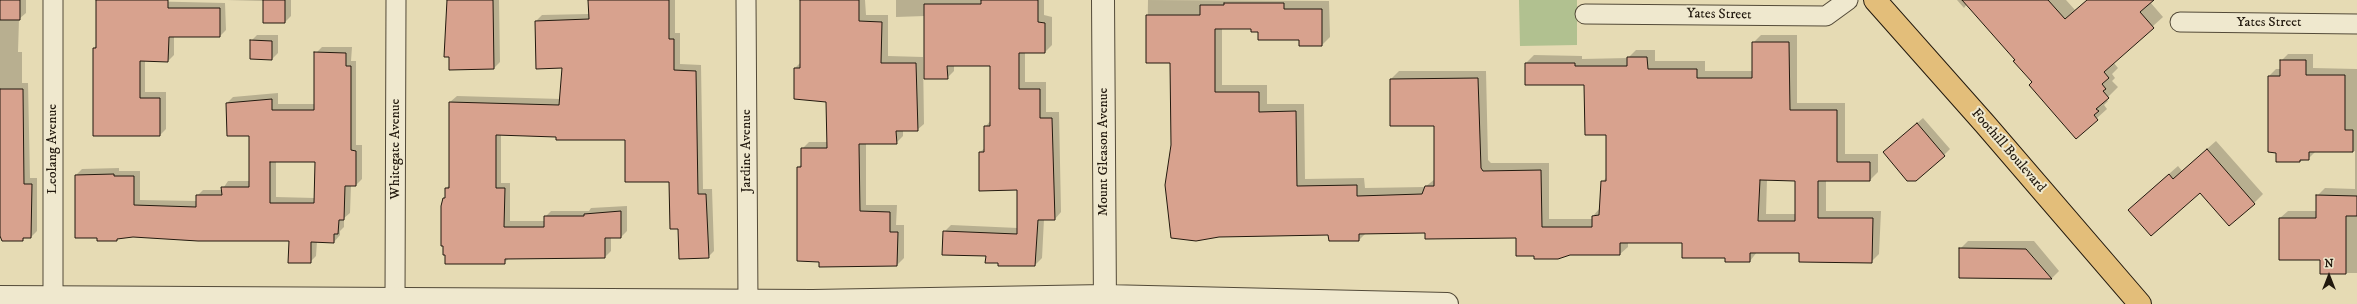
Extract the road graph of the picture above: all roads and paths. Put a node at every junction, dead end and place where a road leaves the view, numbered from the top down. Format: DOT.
graph roads {
  1 [pos="53,0"];
  2 [pos="396,0"];
  3 [pos="746,0"];
  4 [pos="1103,0"];
  5 [pos="1848,0"];
  6 [pos="1875,0"];
  7 [pos="1585,14"];
  8 [pos="2180,22"];
  9 [pos="2357,24"];
  10 [pos="0,297"];
  11 [pos="53,298"];
  12 [pos="388,300"];
  13 [pos="1105,300"];
  14 [pos="748,301"];
  15 [pos="530,302"];
  16 [pos="812,303"];
  17 [pos="1436,304"];
  18 [pos="1447,304"];
  19 [pos="2140,304"];
  1 -- 11 [label="street, Leolang Avenue"];
  2 -- 12 [label="street, Whitegate Avenue"];
  3 -- 14 [label="street, Jardine Avenue"];
  4 -- 13 [label="street, Mount Gleason Avenue"];
  5 -- 7 [label="street, Yates Street"];
  6 -- 19 [label="main road, Foothill Boulevard"];
  8 -- 9 [label="street, Yates Street"];
  10 -- 11 [label="street"];
  11 -- 12 [label="street"];
  12 -- 15 [label="street"];
  13 -- 16 [label="street"];
  13 -- 17 [label="street"];
  14 -- 15 [label="street"];
  14 -- 16 [label="street"];
  17 -- 18 [label="street"];
}
